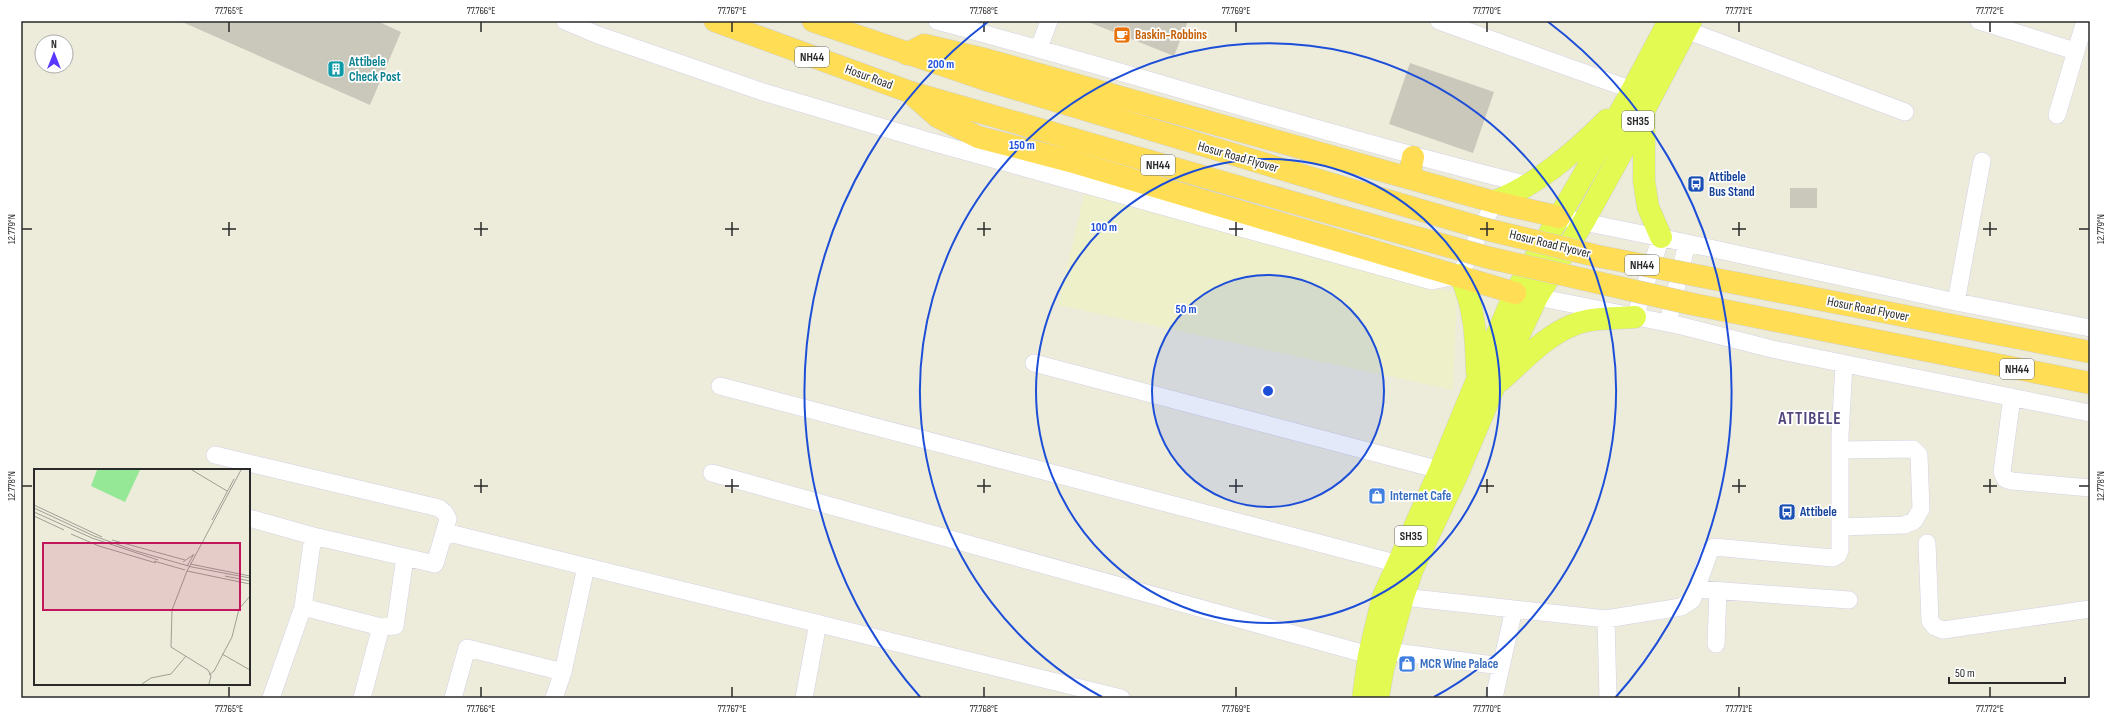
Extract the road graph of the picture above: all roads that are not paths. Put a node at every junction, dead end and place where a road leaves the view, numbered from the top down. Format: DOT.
graph roads {
  1 [pos="565,21"];
  2 [pos="715,21"];
  3 [pos="812,21"];
  4 [pos="937,21"];
  5 [pos="1049,21"];
  6 [pos="1439,21"];
  7 [pos="1980,21"];
  8 [pos="2085,21"];
  9 [pos="1682,24"];
  10 [pos="1038,48"];
  11 [pos="2075,51"];
  12 [pos="908,54"];
  13 [pos="910,92"];
  14 [pos="1635,99"];
  15 [pos="1906,112"];
  16 [pos="2057,115"];
  17 [pos="1413,157"];
  18 [pos="1982,161"];
  19 [pos="1409,178"];
  20 [pos="1529,185"];
  21 [pos="1494,202"];
  22 [pos="1559,217"];
  23 [pos="1584,221"];
  24 [pos="1661,237"];
  25 [pos="1687,243"];
  26 [pos="1460,275"];
  27 [pos="1515,292"];
  28 [pos="1537,297"];
  29 [pos="1956,302"];
  30 [pos="1635,317"];
  31 [pos="1668,323"];
  32 [pos="2090,328"];
  33 [pos="2090,352"];
  34 [pos="1034,362"];
  35 [pos="1844,364"];
  36 [pos="1485,383"];
  37 [pos="2090,383"];
  38 [pos="720,386"];
  39 [pos="2012,397"];
  40 [pos="2090,413"];
  41 [pos="1840,450"];
  42 [pos="215,455"];
  43 [pos="1440,470"];
  44 [pos="712,473"];
  45 [pos="2090,488"];
  46 [pos="250,518"];
  47 [pos="1840,527"];
  48 [pos="445,532"];
  49 [pos="313,536"];
  50 [pos="1927,543"];
  51 [pos="405,556"];
  52 [pos="1406,566"];
  53 [pos="586,567"];
  54 [pos="1696,589"];
  55 [pos="1718,591"];
  56 [pos="1394,594"];
  57 [pos="1849,600"];
  58 [pos="303,607"];
  59 [pos="1514,609"];
  60 [pos="2090,609"];
  61 [pos="1606,619"];
  62 [pos="818,623"];
  63 [pos="381,627"];
  64 [pos="1716,644"];
  65 [pos="1379,653"];
  66 [pos="1501,666"];
  67 [pos="563,672"];
  68 [pos="271,698"];
  69 [pos="362,698"];
  70 [pos="453,698"];
  71 [pos="554,698"];
  72 [pos="804,698"];
  73 [pos="1121,698"];
  74 [pos="1363,698"];
  75 [pos="1378,698"];
  76 [pos="1494,698"];
  77 [pos="1608,698"];
  1 -- 26 [label="street"];
  2 -- 13 [label="highway, Hosur Road / NH44"];
  3 -- 12 [label="highway, NH44"];
  4 -- 10 [label="street"];
  5 -- 10 [label="street"];
  6 -- 14 [label="street"];
  7 -- 11 [label="street"];
  8 -- 11 [label="street"];
  9 -- 14 [label="main road, SH35"];
  9 -- 15 [label="street"];
  10 -- 17 [label="street"];
  11 -- 16 [label="street"];
  12 -- 19 [label="highway"];
  12 -- 33 [label="highway, Hosur Road Flyover / NH44, bridge"];
  13 -- 26 [label="highway"];
  13 -- 37 [label="highway, Hosur Road Flyover / NH44, bridge"];
  14 -- 20 [label="main road"];
  14 -- 22 [label="main road, SH35"];
  14 -- 23 [label="main road, SH35"];
  14 -- 24 [label="main road"];
  17 -- 19 [label="highway"];
  17 -- 20 [label="street"];
  18 -- 29 [label="street"];
  19 -- 21 [label="highway"];
  20 -- 21 [label="main road"];
  21 -- 22 [label="highway"];
  21 -- 26 [label="street"];
  22 -- 23 [label="street"];
  22 -- 27 [label="main road, SH35"];
  23 -- 24 [label="street"];
  23 -- 28 [label="main road, SH35"];
  24 -- 25 [label="street"];
  24 -- 30 [label="street"];
  25 -- 29 [label="street"];
  25 -- 31 [label="street"];
  26 -- 27 [label="highway"];
  26 -- 36 [label="main road"];
  27 -- 28 [label="street"];
  27 -- 36 [label="main road, SH35"];
  28 -- 30 [label="street"];
  28 -- 36 [label="main road, SH35"];
  29 -- 32 [label="street"];
  30 -- 31 [label="street"];
  30 -- 36 [label="main road"];
  31 -- 35 [label="street"];
  34 -- 43 [label="street"];
  35 -- 39 [label="street"];
  35 -- 41 [label="street"];
  36 -- 43 [label="main road, SH35"];
  36 -- 52 [label="main road, SH35"];
  38 -- 52 [label="street"];
  39 -- 40 [label="street"];
  39 -- 45 [label="street"];
  41 -- 47 [label="street"];
  41 -- 47 [label="street"];
  42 -- 48 [label="street"];
  43 -- 52 [label="main road, SH35"];
  44 -- 65 [label="street"];
  46 -- 49 [label="street"];
  47 -- 54 [label="street"];
  48 -- 51 [label="street"];
  48 -- 53 [label="street"];
  49 -- 51 [label="street"];
  49 -- 58 [label="street"];
  50 -- 60 [label="street"];
  51 -- 63 [label="street"];
  52 -- 56 [label="main road, SH35"];
  53 -- 62 [label="street"];
  53 -- 67 [label="street"];
  54 -- 55 [label="street"];
  54 -- 61 [label="street"];
  55 -- 57 [label="street"];
  55 -- 64 [label="street"];
  56 -- 59 [label="street"];
  56 -- 65 [label="main road, SH35"];
  58 -- 63 [label="street"];
  58 -- 68 [label="street"];
  59 -- 61 [label="street"];
  59 -- 66 [label="street"];
  61 -- 77 [label="street"];
  62 -- 72 [label="street"];
  62 -- 73 [label="street"];
  63 -- 69 [label="street"];
  65 -- 66 [label="street"];
  65 -- 74 [label="main road, SH35"];
  65 -- 75 [label="main road, SH35"];
  66 -- 76 [label="street"];
  67 -- 70 [label="street"];
  67 -- 71 [label="street"];
}
